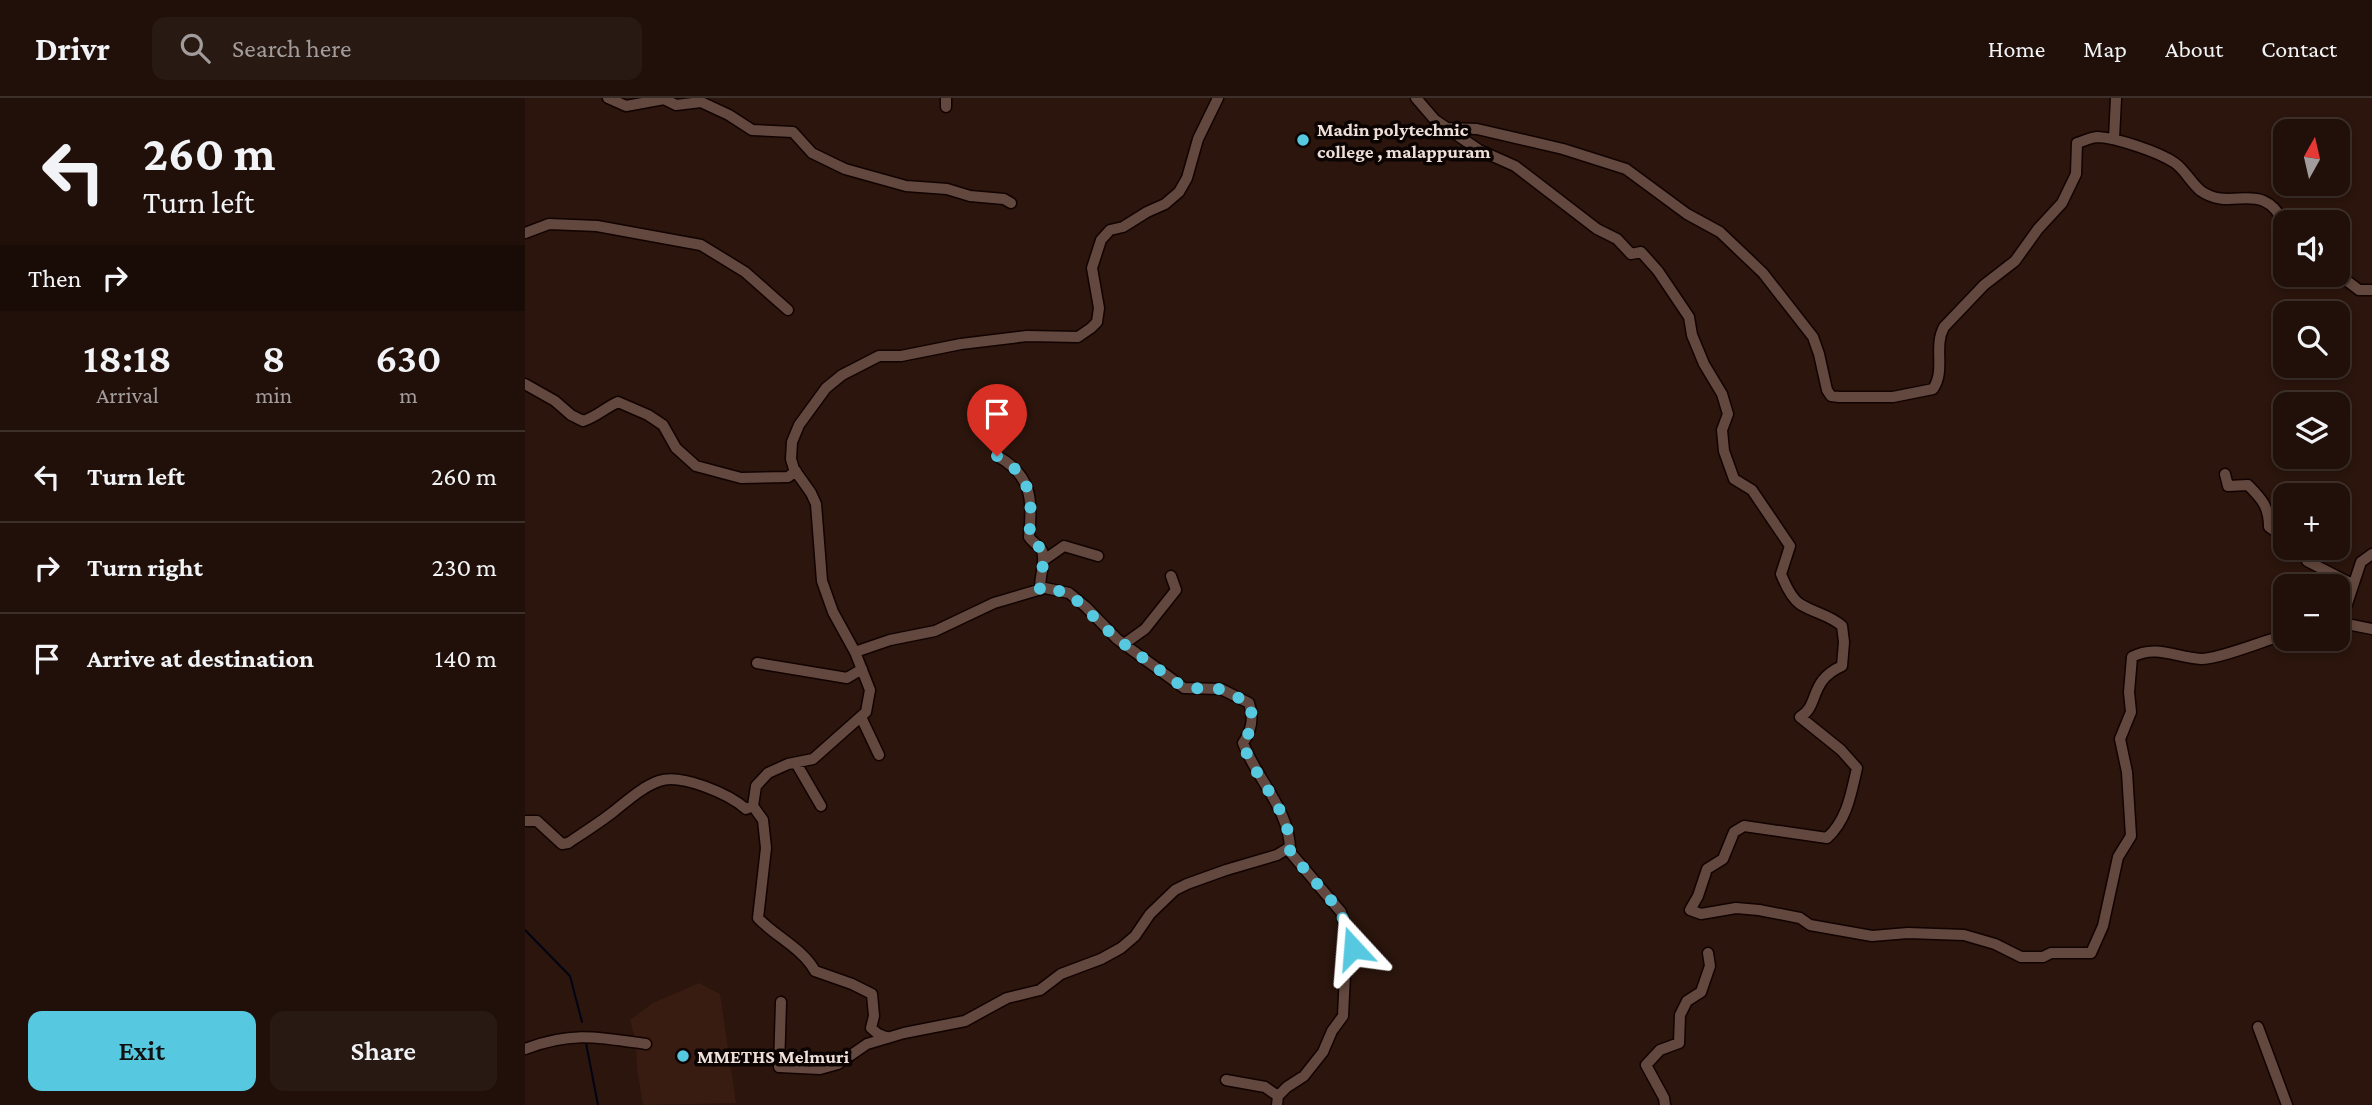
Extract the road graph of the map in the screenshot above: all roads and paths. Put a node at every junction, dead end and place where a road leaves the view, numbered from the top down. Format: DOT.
graph roads {
  1 [pos="608,98"];
  2 [pos="1218,98"];
  3 [pos="1416,98"];
  4 [pos="2116,98"];
  5 [pos="1445,128"];
  6 [pos="2114,139"];
  7 [pos="1011,203"];
  8 [pos="2278,210"];
  9 [pos="525,233"];
  10 [pos="2350,283"];
  11 [pos="2372,289"];
  12 [pos="788,310"];
  13 [pos="525,384"];
  14 [pos="997,456"];
  15 [pos="796,471"];
  16 [pos="2225,474"];
  17 [pos="2273,530"];
  18 [pos="2372,554"];
  19 [pos="1098,556"];
  20 [pos="1044,560"];
  21 [pos="2307,560"];
  22 [pos="1171,576"];
  23 [pos="2352,584"];
  24 [pos="1040,590"];
  25 [pos="2350,590"];
  26 [pos="2350,625"];
  27 [pos="2372,629"];
  28 [pos="2273,638"];
  29 [pos="1123,644"];
  30 [pos="855,652"];
  31 [pos="757,663"];
  32 [pos="862,669"];
  33 [pos="861,717"];
  34 [pos="879,755"];
  35 [pos="796,763"];
  36 [pos="753,806"];
  37 [pos="821,806"];
  38 [pos="527,818"];
  39 [pos="1290,847"];
  40 [pos="1708,953"];
  41 [pos="781,1002"];
  42 [pos="2258,1027"];
  43 [pos="888,1038"];
  44 [pos="646,1044"];
  45 [pos="525,1049"];
  46 [pos="1226,1080"];
  47 [pos="1277,1100"];
  48 [pos="1665,1105"];
  49 [pos="2287,1105"];
  1 -- 7 [label="street"];
  2 -- 15 [label="street"];
  3 -- 5 [label="street"];
  4 -- 6 [label="street"];
  5 -- 6 [label="street"];
  5 -- 28 [label="street"];
  6 -- 8 [label="street"];
  9 -- 12 [label="street"];
  10 -- 11 [label="street"];
  13 -- 15 [label="street"];
  14 -- 20 [label="street"];
  15 -- 30 [label="street"];
  16 -- 17 [label="street"];
  18 -- 23 [label="street"];
  19 -- 20 [label="street"];
  20 -- 24 [label="street"];
  21 -- 23 [label="street"];
  22 -- 29 [label="street"];
  23 -- 25 [label="street"];
  24 -- 29 [label="street"];
  24 -- 30 [label="street"];
  26 -- 27 [label="street"];
  29 -- 39 [label="street"];
  30 -- 32 [label="street"];
  31 -- 32 [label="street"];
  32 -- 33 [label="street"];
  33 -- 34 [label="street"];
  33 -- 35 [label="street"];
  35 -- 36 [label="street"];
  35 -- 37 [label="street"];
  36 -- 38 [label="street"];
  36 -- 43 [label="street"];
  39 -- 43 [label="street"];
  39 -- 47 [label="street"];
  40 -- 48 [label="street"];
  41 -- 43 [label="street"];
  42 -- 49 [label="street"];
  44 -- 45 [label="street"];
  46 -- 47 [label="street"];
}
